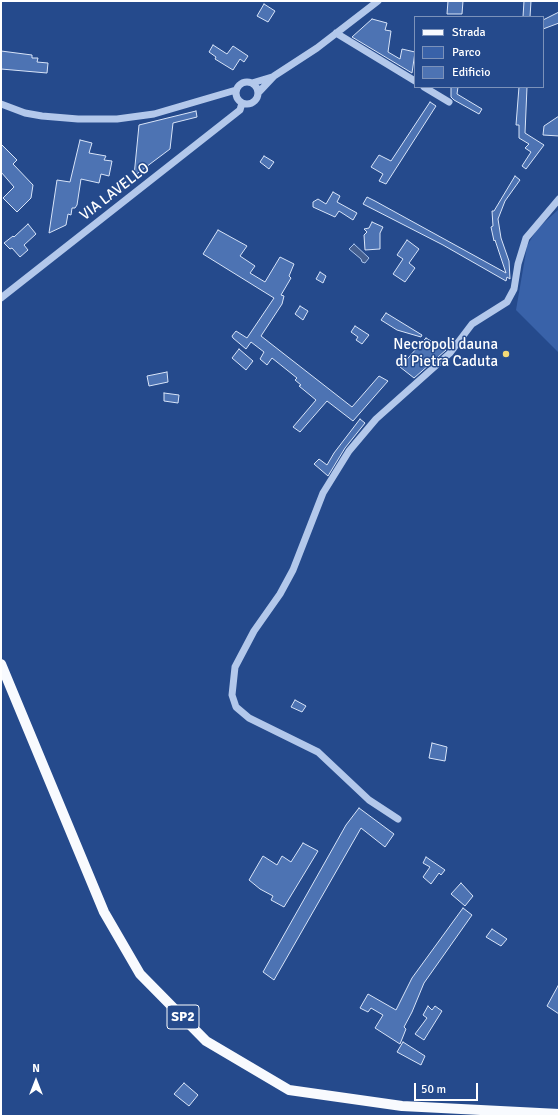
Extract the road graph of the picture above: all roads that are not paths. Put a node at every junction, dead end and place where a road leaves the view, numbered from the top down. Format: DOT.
graph roads {
  1 [pos="378,1"];
  2 [pos="336,33"];
  3 [pos="274,76"];
  4 [pos="414,80"];
  5 [pos="252,83"];
  6 [pos="426,88"];
  7 [pos="236,90"];
  8 [pos="258,93"];
  9 [pos="448,102"];
  10 [pos="242,103"];
  11 [pos="1,104"];
  12 [pos="559,199"];
  13 [pos="1,298"];
  14 [pos="1,664"];
  15 [pos="398,819"];
  16 [pos="559,1114"];
  1 -- 2 [label="street"];
  2 -- 3 [label="street"];
  2 -- 4 [label="street"];
  3 -- 5 [label="street"];
  3 -- 8 [label="street"];
  5 -- 7 [label="street"];
  5 -- 8 [label="street"];
  6 -- 9 [label="street"];
  7 -- 10 [label="street"];
  7 -- 11 [label="street"];
  8 -- 10 [label="street"];
  10 -- 13 [label="street, VIA LAVELLO"];
  12 -- 15 [label="street"];
  14 -- 16 [label="main road, SP2"];
}
